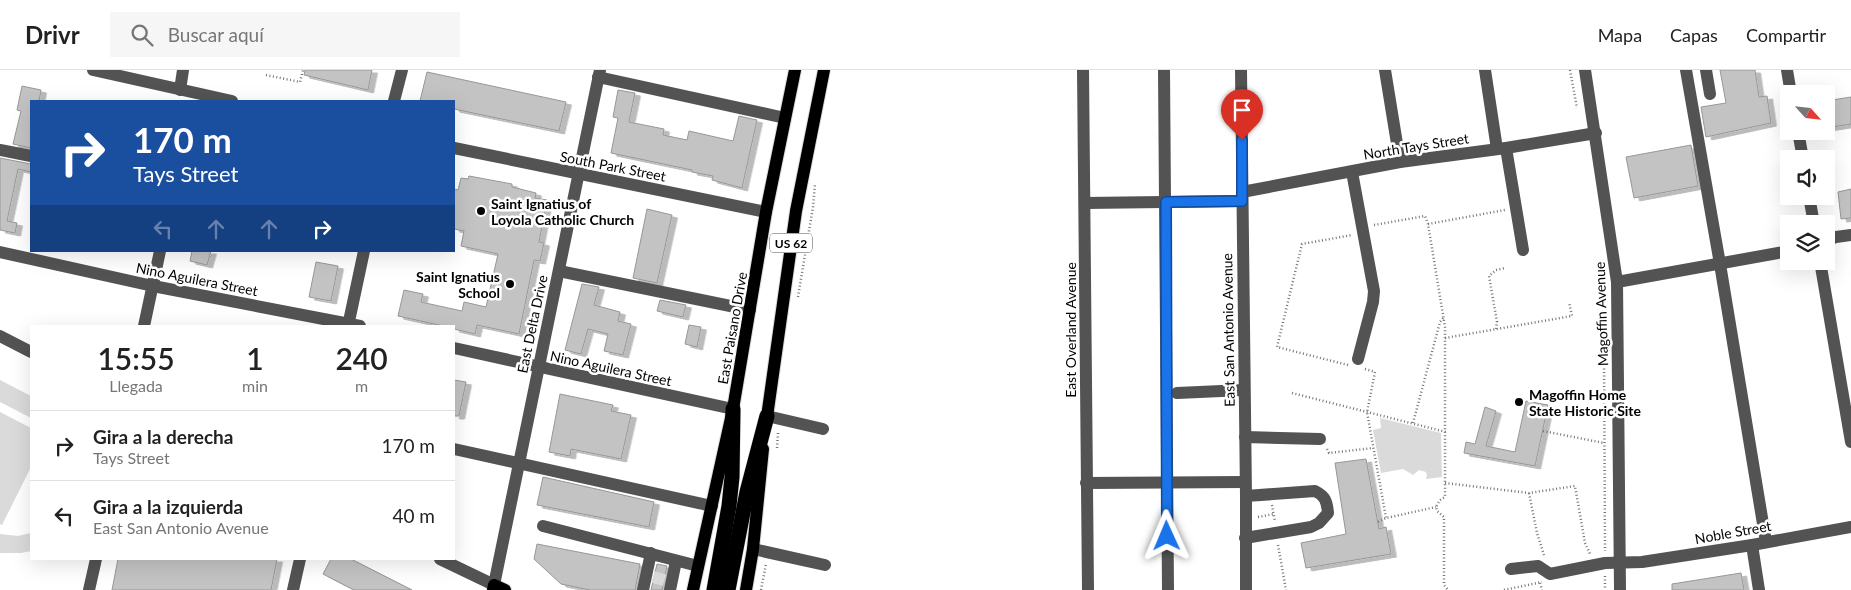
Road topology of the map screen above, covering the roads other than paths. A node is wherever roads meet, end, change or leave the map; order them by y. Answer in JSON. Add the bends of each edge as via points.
{"nodes":[{"id":1,"x":92,"y":70,"type":"edge"},
{"id":2,"x":183,"y":70,"type":"edge"},
{"id":3,"x":402,"y":70,"type":"edge"},
{"id":4,"x":794,"y":70,"type":"edge"},
{"id":5,"x":824,"y":70,"type":"edge"},
{"id":6,"x":1083,"y":70,"type":"edge"},
{"id":7,"x":1164,"y":70,"type":"edge"},
{"id":8,"x":1241,"y":70,"type":"edge"},
{"id":9,"x":1385,"y":70,"type":"edge"},
{"id":10,"x":1484,"y":70,"type":"edge"},
{"id":11,"x":1584,"y":70,"type":"edge"},
{"id":12,"x":1686,"y":70,"type":"edge"},
{"id":13,"x":1706,"y":70,"type":"edge"},
{"id":14,"x":1787,"y":70,"type":"edge"},
{"id":15,"x":599,"y":74,"type":"edge"},
{"id":16,"x":1790,"y":85,"type":"edge"},
{"id":17,"x":1710,"y":94,"type":"dead end"},
{"id":18,"x":187,"y":95,"type":"edge"},
{"id":19,"x":224,"y":100,"type":"edge"},
{"id":20,"x":394,"y":100,"type":"edge"},
{"id":21,"x":785,"y":118,"type":"junction"},
{"id":22,"x":1596,"y":133,"type":"junction"},
{"id":23,"x":455,"y":148,"type":"edge"},
{"id":24,"x":1502,"y":148,"type":"junction"},
{"id":25,"x":0,"y":150,"type":"edge"},
{"id":26,"x":30,"y":156,"type":"edge"},
{"id":27,"x":1400,"y":162,"type":"junction"},
{"id":28,"x":1352,"y":172,"type":"junction"},
{"id":29,"x":579,"y":175,"type":"junction"},
{"id":30,"x":1242,"y":196,"type":"junction"},
{"id":31,"x":1166,"y":202,"type":"junction"},
{"id":32,"x":1085,"y":203,"type":"junction"},
{"id":33,"x":766,"y":212,"type":"junction"},
{"id":34,"x":1851,"y":235,"type":"edge"},
{"id":35,"x":1835,"y":237,"type":"edge"},
{"id":36,"x":1523,"y":250,"type":"dead end"},
{"id":37,"x":0,"y":252,"type":"edge"},
{"id":38,"x":160,"y":252,"type":"edge"},
{"id":39,"x":364,"y":252,"type":"edge"},
{"id":40,"x":1780,"y":253,"type":"edge"},
{"id":41,"x":1720,"y":264,"type":"junction"},
{"id":42,"x":1822,"y":270,"type":"edge"},
{"id":43,"x":559,"y":271,"type":"junction"},
{"id":44,"x":1617,"y":282,"type":"junction"},
{"id":45,"x":153,"y":286,"type":"junction"},
{"id":46,"x":750,"y":310,"type":"junction"},
{"id":47,"x":144,"y":325,"type":"edge"},
{"id":48,"x":352,"y":325,"type":"edge"},
{"id":49,"x":0,"y":336,"type":"edge"},
{"id":50,"x":455,"y":348,"type":"edge"},
{"id":51,"x":30,"y":351,"type":"edge"},
{"id":52,"x":1359,"y":365,"type":"road end"},
{"id":53,"x":538,"y":368,"type":"junction"},
{"id":54,"x":1244,"y":390,"type":"junction"},
{"id":55,"x":1177,"y":393,"type":"dead end"},
{"id":56,"x":733,"y":409,"type":"junction"},
{"id":57,"x":766,"y":416,"type":"junction"},
{"id":58,"x":823,"y":428,"type":"dead end"},
{"id":59,"x":1245,"y":438,"type":"junction"},
{"id":60,"x":1320,"y":439,"type":"road end"},
{"id":61,"x":1851,"y":442,"type":"edge"},
{"id":62,"x":455,"y":449,"type":"edge"},
{"id":63,"x":519,"y":463,"type":"junction"},
{"id":64,"x":1245,"y":482,"type":"junction"},
{"id":65,"x":1166,"y":483,"type":"junction"},
{"id":66,"x":1086,"y":484,"type":"junction"},
{"id":67,"x":1246,"y":496,"type":"junction"},
{"id":68,"x":712,"y":506,"type":"junction"},
{"id":69,"x":543,"y":526,"type":"dead end"},
{"id":70,"x":1851,"y":527,"type":"edge"},
{"id":71,"x":1245,"y":538,"type":"junction"},
{"id":72,"x":1766,"y":542,"type":"junction"},
{"id":73,"x":1752,"y":545,"type":"junction"},
{"id":74,"x":753,"y":549,"type":"junction"},
{"id":75,"x":651,"y":553,"type":"junction"},
{"id":76,"x":96,"y":560,"type":"edge"},
{"id":77,"x":300,"y":560,"type":"edge"},
{"id":78,"x":442,"y":560,"type":"edge"},
{"id":79,"x":676,"y":561,"type":"junction"},
{"id":80,"x":1619,"y":563,"type":"junction"},
{"id":81,"x":825,"y":565,"type":"dead end"},
{"id":82,"x":698,"y":566,"type":"junction"},
{"id":83,"x":1512,"y":569,"type":"dead end"},
{"id":84,"x":670,"y":584,"type":"edge"},
{"id":85,"x":497,"y":588,"type":"edge"},
{"id":86,"x":89,"y":590,"type":"edge"},
{"id":87,"x":293,"y":590,"type":"edge"},
{"id":88,"x":643,"y":590,"type":"edge"},
{"id":89,"x":693,"y":590,"type":"edge"},
{"id":90,"x":714,"y":590,"type":"edge"},
{"id":91,"x":728,"y":590,"type":"edge"},
{"id":92,"x":746,"y":590,"type":"edge"},
{"id":93,"x":1088,"y":590,"type":"edge"},
{"id":94,"x":1168,"y":590,"type":"edge"},
{"id":95,"x":1246,"y":590,"type":"edge"},
{"id":96,"x":1620,"y":590,"type":"edge"},
{"id":97,"x":1760,"y":590,"type":"edge"}],
"edges":[{"from":1,"to":18,"type":"street"},
{"from":2,"to":18,"type":"street"},
{"from":3,"to":20,"type":"street"},
{"from":4,"to":21,"type":"main road","name":"East Paisano Drive","number":"US 62"},
{"from":5,"to":57,"type":"main road","number":"US 62","via":[[796,211]]},
{"from":6,"to":32,"type":"street","name":"East Overland Avenue"},
{"from":7,"to":31,"type":"street"},
{"from":8,"to":30,"type":"street","name":"East San Antonio Avenue"},
{"from":9,"to":27,"type":"street"},
{"from":10,"to":24,"type":"street"},
{"from":11,"to":22,"type":"street","name":"Magoffin Avenue"},
{"from":12,"to":41,"type":"street"},
{"from":13,"to":17,"type":"street"},
{"from":14,"to":16,"type":"street"},
{"from":15,"to":21,"type":"street"},
{"from":15,"to":29,"type":"street","name":"East Delta Drive"},
{"from":18,"to":19,"type":"street"},
{"from":21,"to":33,"type":"main road","name":"East Paisano Drive","number":"US 62"},
{"from":22,"to":24,"type":"street","name":"North Tays Street"},
{"from":22,"to":44,"type":"street","name":"Magoffin Avenue"},
{"from":23,"to":29,"type":"street","name":"South Park Street"},
{"from":24,"to":27,"type":"street","name":"North Tays Street"},
{"from":24,"to":36,"type":"street"},
{"from":25,"to":26,"type":"street"},
{"from":27,"to":28,"type":"street","name":"North Tays Street"},
{"from":28,"to":30,"type":"street","name":"North Tays Street"},
{"from":28,"to":52,"type":"street","via":[[1374,291]]},
{"from":29,"to":33,"type":"street","name":"South Park Street"},
{"from":29,"to":43,"type":"street","name":"East Delta Drive"},
{"from":30,"to":31,"type":"street","name":"North Tays Street"},
{"from":30,"to":54,"type":"street","name":"East San Antonio Avenue"},
{"from":31,"to":32,"type":"street","name":"North Tays Street"},
{"from":31,"to":65,"type":"street"},
{"from":32,"to":66,"type":"street","name":"East Overland Avenue"},
{"from":33,"to":46,"type":"main road","name":"East Paisano Drive","number":"US 62"},
{"from":34,"to":35,"type":"street"},
{"from":37,"to":45,"type":"street","name":"Nino Aguilera Street"},
{"from":38,"to":45,"type":"street"},
{"from":39,"to":48,"type":"street"},
{"from":40,"to":41,"type":"street"},
{"from":41,"to":44,"type":"street"},
{"from":41,"to":72,"type":"street"},
{"from":42,"to":61,"type":"street"},
{"from":43,"to":46,"type":"street"},
{"from":43,"to":53,"type":"street","name":"East Delta Drive"},
{"from":44,"to":80,"type":"street","name":"Magoffin Avenue"},
{"from":45,"to":47,"type":"street"},
{"from":45,"to":48,"type":"street","name":"Nino Aguilera Street"},
{"from":46,"to":56,"type":"main road","name":"East Paisano Drive","number":"US 62"},
{"from":49,"to":51,"type":"street"},
{"from":50,"to":53,"type":"street","name":"Nino Aguilera Street"},
{"from":53,"to":56,"type":"street","name":"Nino Aguilera Street"},
{"from":53,"to":63,"type":"street","name":"East Delta Drive"},
{"from":54,"to":55,"type":"street"},
{"from":54,"to":59,"type":"street","name":"East San Antonio Avenue"},
{"from":56,"to":68,"type":"main road","name":"East Paisano Drive","number":"US 62"},
{"from":56,"to":90,"type":"highway","via":[[729,506]]},
{"from":57,"to":58,"type":"street"},
{"from":57,"to":74,"type":"main road","number":"US 62"},
{"from":57,"to":91,"type":"highway"},
{"from":59,"to":60,"type":"street"},
{"from":59,"to":64,"type":"street","name":"East San Antonio Avenue"},
{"from":62,"to":63,"type":"street"},
{"from":63,"to":68,"type":"street"},
{"from":63,"to":85,"type":"street","name":"East Delta Drive"},
{"from":64,"to":65,"type":"street"},
{"from":64,"to":67,"type":"street","name":"East San Antonio Avenue"},
{"from":65,"to":66,"type":"street"},
{"from":65,"to":94,"type":"street"},
{"from":66,"to":93,"type":"street","name":"East Overland Avenue"},
{"from":67,"to":71,"type":"street","name":"East San Antonio Avenue"},
{"from":67,"to":71,"type":"street","via":[[1315,491],[1323,495],[1328,513],[1319,524],[1311,527]]},
{"from":68,"to":82,"type":"main road","name":"East Paisano Drive","number":"US 62"},
{"from":69,"to":75,"type":"street"},
{"from":70,"to":72,"type":"street","name":"Noble Street"},
{"from":71,"to":95,"type":"street","name":"East San Antonio Avenue"},
{"from":72,"to":73,"type":"street","name":"Noble Street"},
{"from":73,"to":80,"type":"street","name":"Noble Street"},
{"from":73,"to":97,"type":"street"},
{"from":74,"to":81,"type":"street"},
{"from":74,"to":92,"type":"main road","number":"US 62"},
{"from":75,"to":79,"type":"street"},
{"from":75,"to":88,"type":"street","via":[[650,577]]},
{"from":76,"to":86,"type":"street"},
{"from":77,"to":87,"type":"street"},
{"from":78,"to":85,"type":"street"},
{"from":79,"to":82,"type":"street"},
{"from":79,"to":84,"type":"street"},
{"from":80,"to":83,"type":"street","name":"Noble Street","via":[[1548,577],[1538,566]]},
{"from":80,"to":96,"type":"street","name":"Magoffin Avenue"},
{"from":82,"to":89,"type":"main road","name":"East Paisano Drive","number":"US 62"}]}
